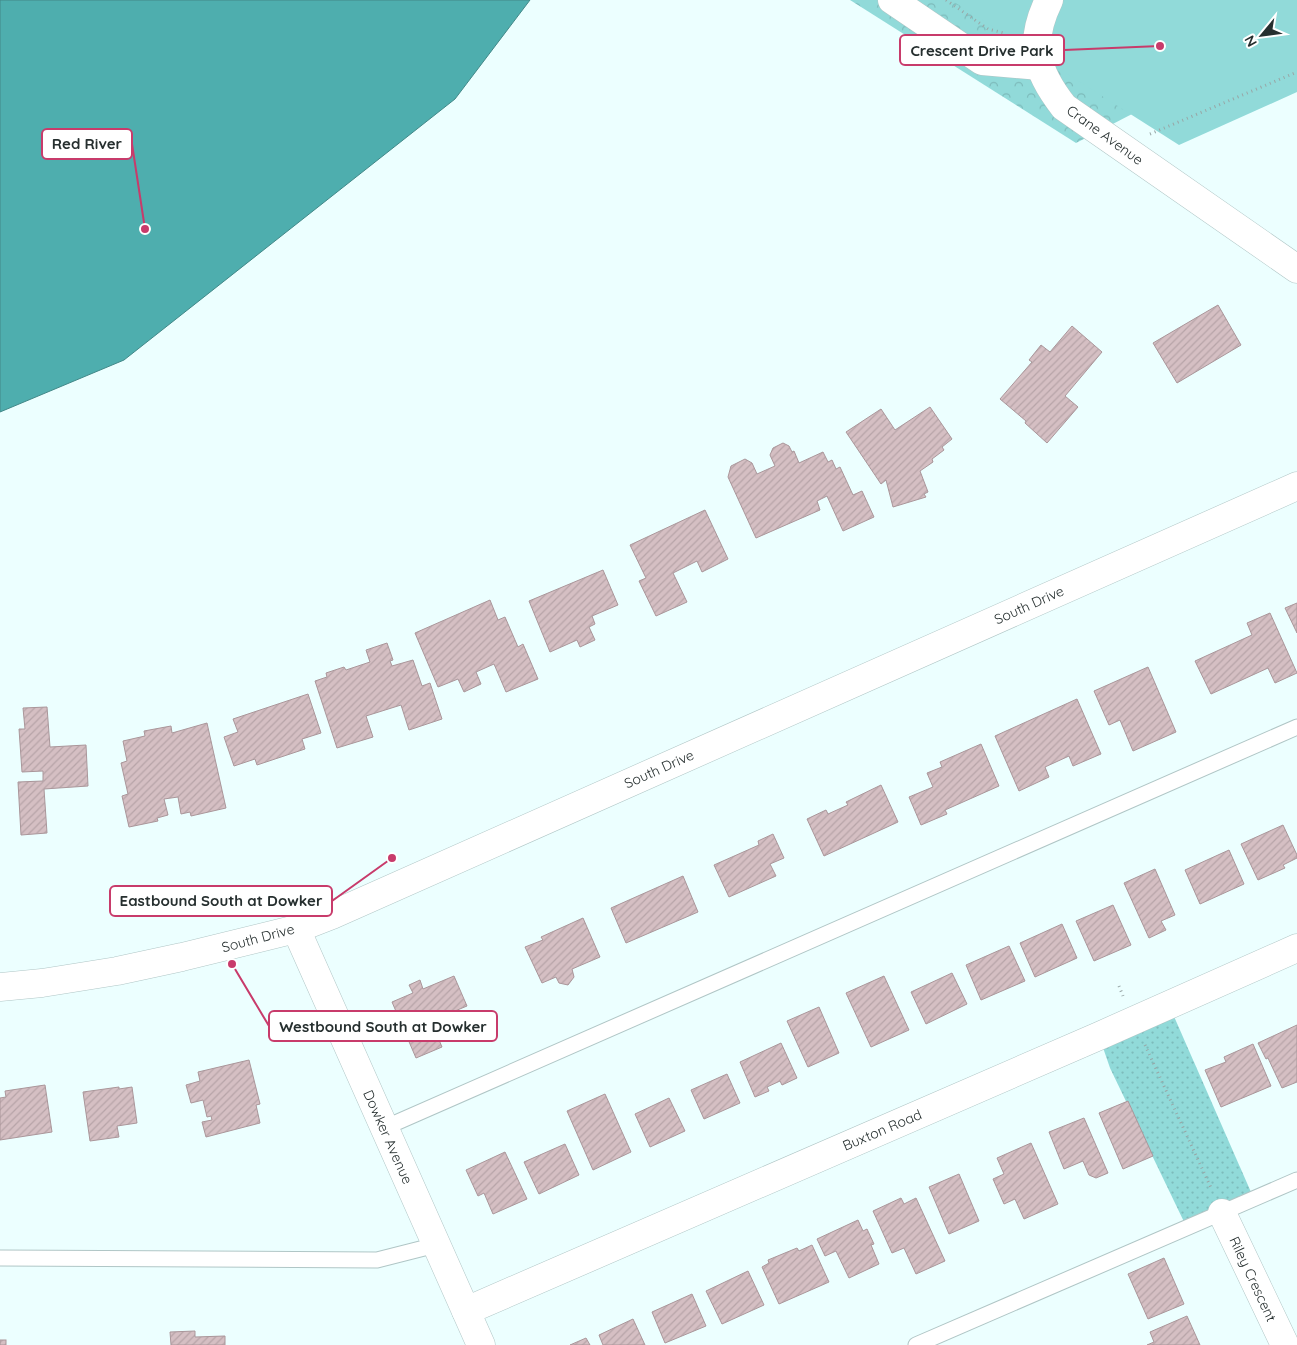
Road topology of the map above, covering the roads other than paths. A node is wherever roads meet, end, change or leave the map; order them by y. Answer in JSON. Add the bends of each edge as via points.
{"nodes":[{"id":1,"x":892,"y":0,"type":"edge"},
{"id":2,"x":1049,"y":0,"type":"edge"},
{"id":3,"x":1038,"y":54,"type":"junction"},
{"id":4,"x":1297,"y":269,"type":"edge"},
{"id":5,"x":1297,"y":486,"type":"edge"},
{"id":6,"x":1297,"y":727,"type":"edge"},
{"id":7,"x":296,"y":929,"type":"junction"},
{"id":8,"x":1297,"y":948,"type":"edge"},
{"id":9,"x":0,"y":987,"type":"edge"},
{"id":10,"x":384,"y":1128,"type":"junction"},
{"id":11,"x":1297,"y":1180,"type":"edge"},
{"id":12,"x":1222,"y":1213,"type":"junction"},
{"id":13,"x":436,"y":1244,"type":"junction"},
{"id":14,"x":0,"y":1258,"type":"edge"},
{"id":15,"x":466,"y":1311,"type":"junction"},
{"id":16,"x":481,"y":1345,"type":"edge"},
{"id":17,"x":916,"y":1345,"type":"edge"},
{"id":18,"x":1284,"y":1345,"type":"edge"}],
"edges":[{"from":1,"to":3,"type":"street","via":[[982,61]]},
{"from":2,"to":3,"type":"street","via":[[1040,22]]},
{"from":3,"to":4,"type":"street","name":"Crane Avenue","via":[[1049,88],[1064,107]]},
{"from":5,"to":7,"type":"street","name":"South Drive"},
{"from":6,"to":10,"type":"lane"},
{"from":7,"to":9,"type":"street","name":"South Drive","via":[[117,971]]},
{"from":7,"to":10,"type":"street","name":"Dowker Avenue"},
{"from":8,"to":15,"type":"street","name":"Buxton Road"},
{"from":10,"to":13,"type":"street","name":"Dowker Avenue"},
{"from":11,"to":12,"type":"lane"},
{"from":12,"to":17,"type":"lane"},
{"from":12,"to":18,"type":"street","name":"Riley Crescent"},
{"from":13,"to":14,"type":"lane","via":[[377,1260]]},
{"from":13,"to":15,"type":"street","name":"Dowker Avenue"},
{"from":15,"to":16,"type":"street","name":"Dowker Avenue"}]}
